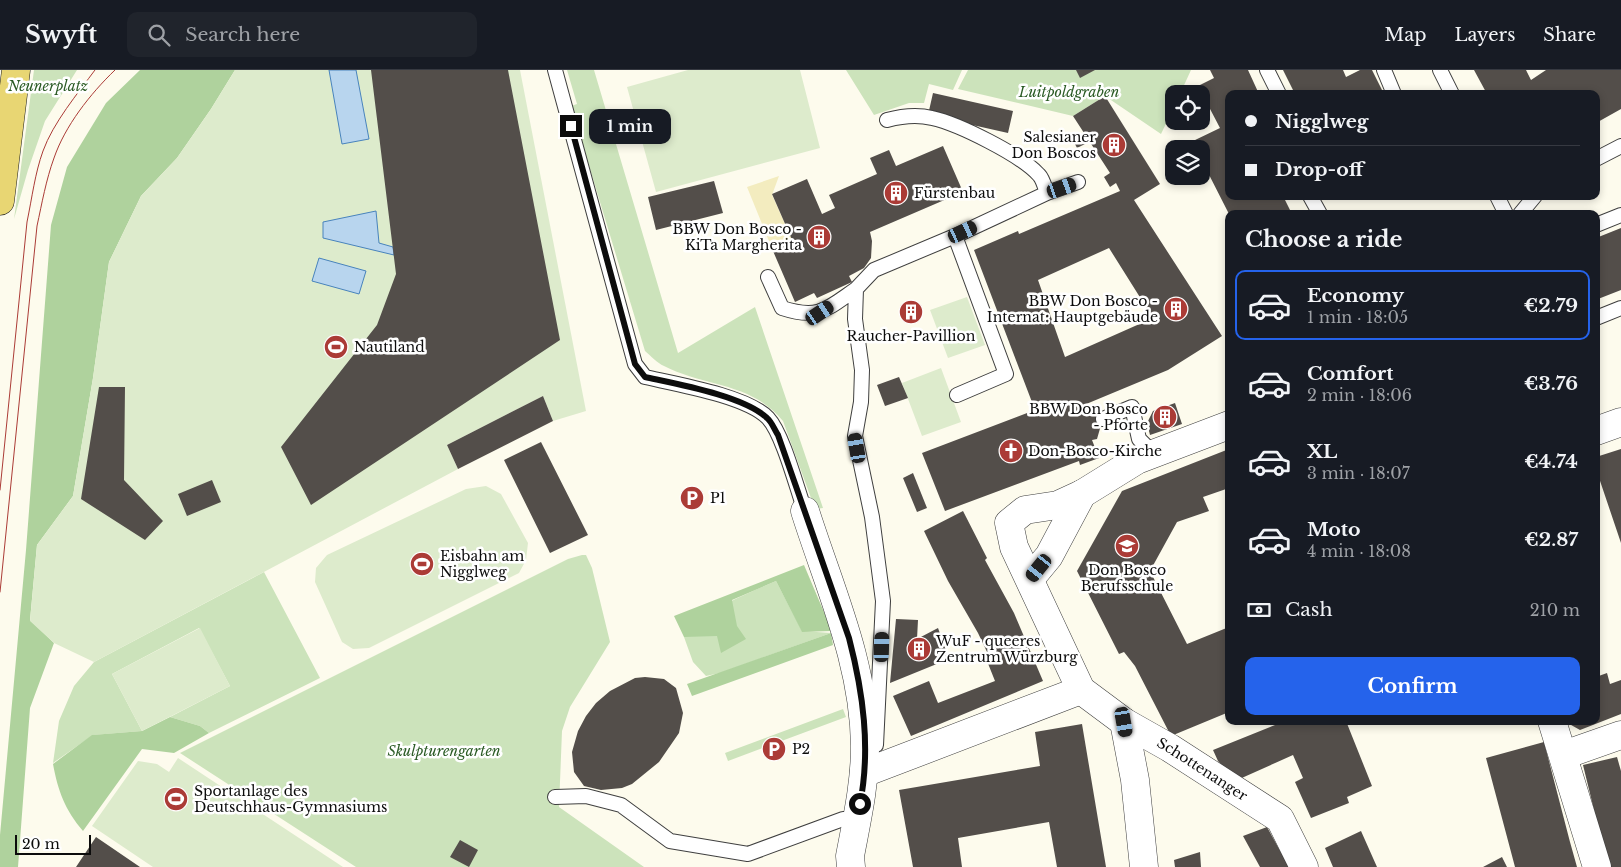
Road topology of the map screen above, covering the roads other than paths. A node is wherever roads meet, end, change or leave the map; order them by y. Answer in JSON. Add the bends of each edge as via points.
{"nodes":[{"id":1,"x":555,"y":70,"type":"edge"},
{"id":2,"x":1267,"y":70,"type":"edge"},
{"id":3,"x":1384,"y":70,"type":"edge"},
{"id":4,"x":1440,"y":70,"type":"edge"},
{"id":5,"x":10,"y":81,"type":"edge"},
{"id":6,"x":1277,"y":90,"type":"edge"},
{"id":7,"x":1392,"y":90,"type":"edge"},
{"id":8,"x":1450,"y":90,"type":"edge"},
{"id":9,"x":887,"y":120,"type":"dead end"},
{"id":10,"x":1621,"y":146,"type":"edge"},
{"id":11,"x":1600,"y":157,"type":"edge"},
{"id":12,"x":1078,"y":182,"type":"dead end"},
{"id":13,"x":1047,"y":193,"type":"junction"},
{"id":14,"x":0,"y":200,"type":"edge"},
{"id":15,"x":1532,"y":200,"type":"edge"},
{"id":16,"x":1523,"y":210,"type":"edge"},
{"id":17,"x":1621,"y":215,"type":"edge"},
{"id":18,"x":1600,"y":223,"type":"edge"},
{"id":19,"x":955,"y":236,"type":"junction"},
{"id":20,"x":768,"y":276,"type":"dead end"},
{"id":21,"x":856,"y":289,"type":"junction"},
{"id":22,"x":1621,"y":308,"type":"edge"},
{"id":23,"x":1600,"y":316,"type":"edge"},
{"id":24,"x":957,"y":395,"type":"dead end"},
{"id":25,"x":1103,"y":419,"type":"dead end"},
{"id":26,"x":1621,"y":422,"type":"edge"},
{"id":27,"x":1225,"y":426,"type":"edge"},
{"id":28,"x":1600,"y":430,"type":"edge"},
{"id":29,"x":1153,"y":453,"type":"junction"},
{"id":30,"x":1082,"y":494,"type":"junction"},
{"id":31,"x":805,"y":511,"type":"joint"},
{"id":32,"x":1030,"y":579,"type":"junction"},
{"id":33,"x":1082,"y":690,"type":"junction"},
{"id":34,"x":1124,"y":722,"type":"junction"},
{"id":35,"x":1553,"y":725,"type":"edge"},
{"id":36,"x":1621,"y":734,"type":"edge"},
{"id":37,"x":1564,"y":755,"type":"junction"},
{"id":38,"x":864,"y":773,"type":"junction"},
{"id":39,"x":555,"y":796,"type":"dead end"},
{"id":40,"x":850,"y":820,"type":"junction"},
{"id":41,"x":851,"y":867,"type":"edge"},
{"id":42,"x":1144,"y":867,"type":"edge"},
{"id":43,"x":1304,"y":867,"type":"edge"},
{"id":44,"x":1598,"y":867,"type":"edge"}],
"edges":[{"from":1,"to":31,"type":"lane","via":[[635,364],[645,377],[737,401],[768,419],[778,435]]},
{"from":2,"to":6,"type":"lane"},
{"from":3,"to":7,"type":"lane"},
{"from":4,"to":8,"type":"lane"},
{"from":5,"to":14,"type":"main road"},
{"from":9,"to":13,"type":"lane","via":[[904,115],[932,118],[998,146],[1040,176]]},
{"from":10,"to":11,"type":"lane"},
{"from":12,"to":13,"type":"lane"},
{"from":13,"to":19,"type":"lane"},
{"from":15,"to":16,"type":"lane"},
{"from":17,"to":18,"type":"lane"},
{"from":19,"to":21,"type":"lane","via":[[874,270]]},
{"from":19,"to":24,"type":"lane","via":[[1006,374]]},
{"from":20,"to":21,"type":"lane","via":[[782,308],[797,313],[820,313]]},
{"from":21,"to":38,"type":"lane","via":[[855,319],[862,370],[855,436],[872,517],[883,602],[876,749]]},
{"from":22,"to":23,"type":"lane"},
{"from":25,"to":29,"type":"lane","via":[[1132,407],[1139,439]]},
{"from":26,"to":28,"type":"street"},
{"from":27,"to":29,"type":"street","name":"Schottenanger"},
{"from":29,"to":30,"type":"street","name":"Schottenanger"},
{"from":30,"to":32,"type":"street","via":[[1049,556]]},
{"from":30,"to":32,"type":"street","name":"Schottenanger","via":[[1058,505],[1025,510],[1009,523],[1014,547]]},
{"from":31,"to":38,"type":"street","via":[[864,718]]},
{"from":32,"to":33,"type":"street","name":"Schottenanger"},
{"from":33,"to":34,"type":"street","name":"Schottenanger"},
{"from":33,"to":38,"type":"street"},
{"from":34,"to":42,"type":"street","via":[[1135,780]]},
{"from":34,"to":43,"type":"street","name":"Schottenanger","via":[[1280,818]]},
{"from":35,"to":37,"type":"street"},
{"from":36,"to":37,"type":"street"},
{"from":37,"to":44,"type":"street"},
{"from":38,"to":40,"type":"street"},
{"from":39,"to":40,"type":"lane","via":[[586,796],[621,804],[670,841],[748,854]]},
{"from":40,"to":41,"type":"street"}]}
